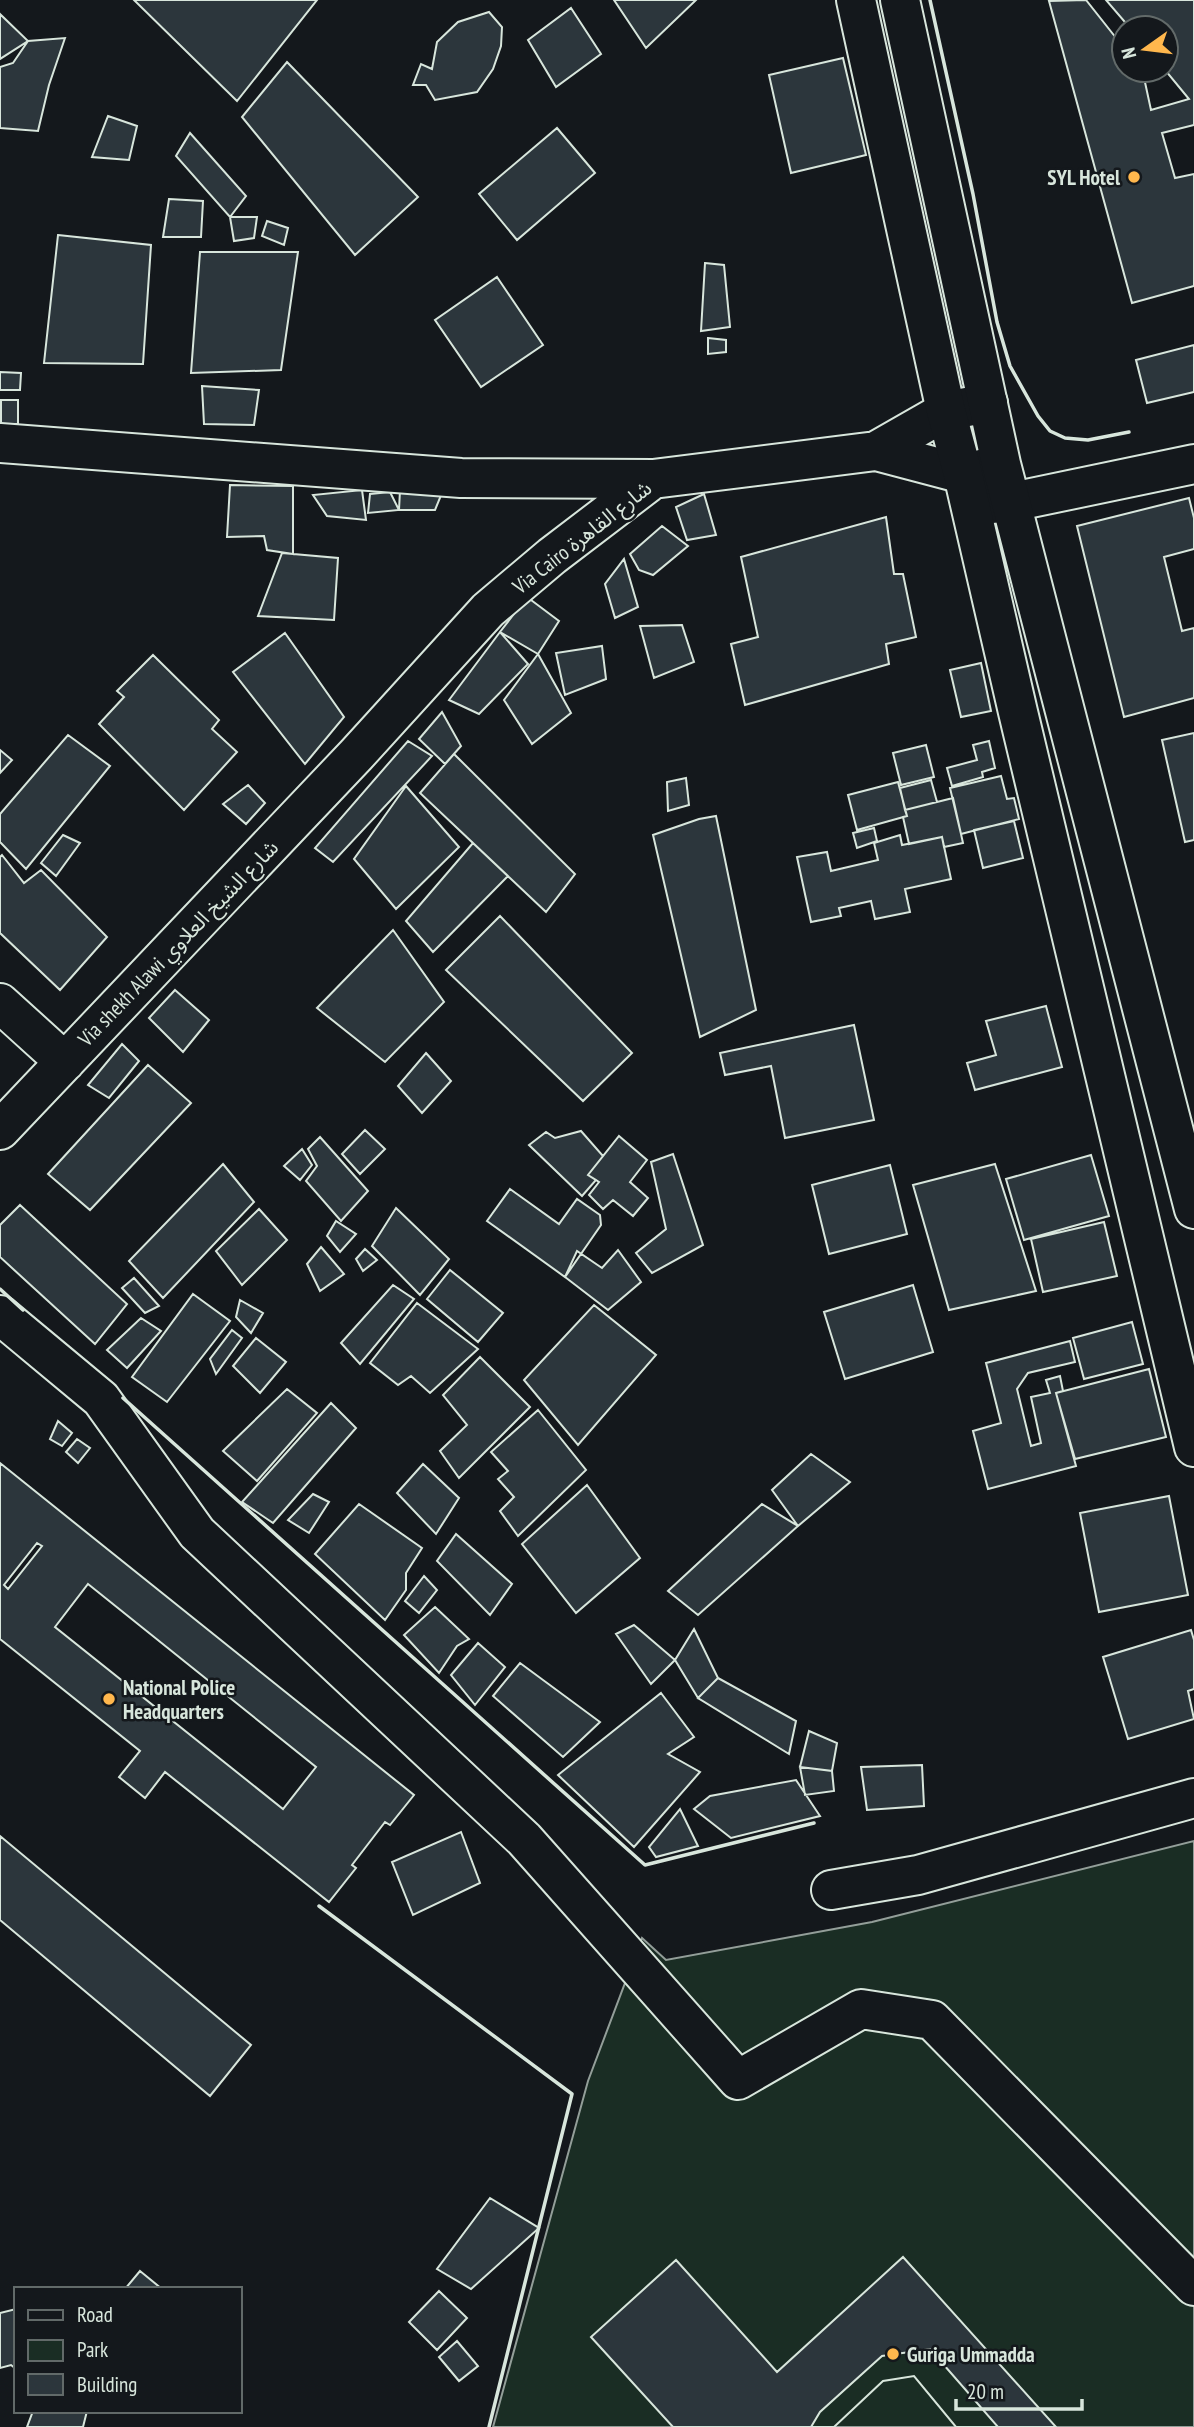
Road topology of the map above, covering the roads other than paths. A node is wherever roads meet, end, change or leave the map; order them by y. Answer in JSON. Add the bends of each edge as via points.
{"nodes":[{"id":1,"x":856,"y":0,"type":"edge"},
{"id":2,"x":900,"y":0,"type":"edge"},
{"id":3,"x":988,"y":403,"type":"junction"},
{"id":4,"x":946,"y":411,"type":"junction"},
{"id":5,"x":2,"y":451,"type":"edge"},
{"id":6,"x":876,"y":451,"type":"junction"},
{"id":7,"x":1001,"y":464,"type":"junction"},
{"id":8,"x":1194,"y":464,"type":"edge"},
{"id":9,"x":653,"y":479,"type":"junction"},
{"id":10,"x":966,"y":490,"type":"junction"},
{"id":11,"x":1012,"y":502,"type":"junction"},
{"id":12,"x":356,"y":755,"type":"joint"},
{"id":13,"x":0,"y":1003,"type":"edge"},
{"id":14,"x":65,"y":1062,"type":"junction"},
{"id":15,"x":0,"y":1130,"type":"edge"},
{"id":16,"x":1194,"y":1209,"type":"edge"},
{"id":17,"x":0,"y":1315,"type":"edge"},
{"id":18,"x":1194,"y":1447,"type":"edge"},
{"id":19,"x":1194,"y":1798,"type":"edge"},
{"id":20,"x":831,"y":1890,"type":"dead end"},
{"id":21,"x":1194,"y":2286,"type":"edge"}],
"edges":[{"from":1,"to":4,"type":"main road"},
{"from":2,"to":3,"type":"main road"},
{"from":3,"to":4,"type":"main road","name":"Via Cairo شارع القاهرة"},
{"from":3,"to":7,"type":"main road"},
{"from":4,"to":6,"type":"main road","name":"Via Cairo شارع القاهرة"},
{"from":4,"to":10,"type":"main road"},
{"from":5,"to":9,"type":"main road","via":[[461,478]]},
{"from":6,"to":9,"type":"main road","name":"Via Cairo شارع القاهرة"},
{"from":6,"to":10,"type":"main road","name":"Via Cairo شارع القاهرة"},
{"from":7,"to":10,"type":"main road","name":"Via Cairo شارع القاهرة"},
{"from":7,"to":11,"type":"main road"},
{"from":8,"to":11,"type":"main road","name":"Via Cairo شارع القاهرة"},
{"from":9,"to":12,"type":"main road","name":"Via Cairo شارع القاهرة","via":[[488,610]]},
{"from":10,"to":11,"type":"main road","name":"Via Cairo شارع القاهرة"},
{"from":10,"to":18,"type":"main road"},
{"from":11,"to":16,"type":"main road"},
{"from":12,"to":14,"type":"main road","name":"Via shekh Alawi شارع الشيخ العلاوي"},
{"from":13,"to":14,"type":"main road"},
{"from":14,"to":15,"type":"main road","name":"Via shekh Alawi شارع الشيخ العلاوي"},
{"from":17,"to":21,"type":"main road","via":[[101,1399],[197,1533],[524,1839],[738,2080],[861,2009],[932,2020]]},
{"from":19,"to":20,"type":"main road","via":[[918,1875]]}]}
